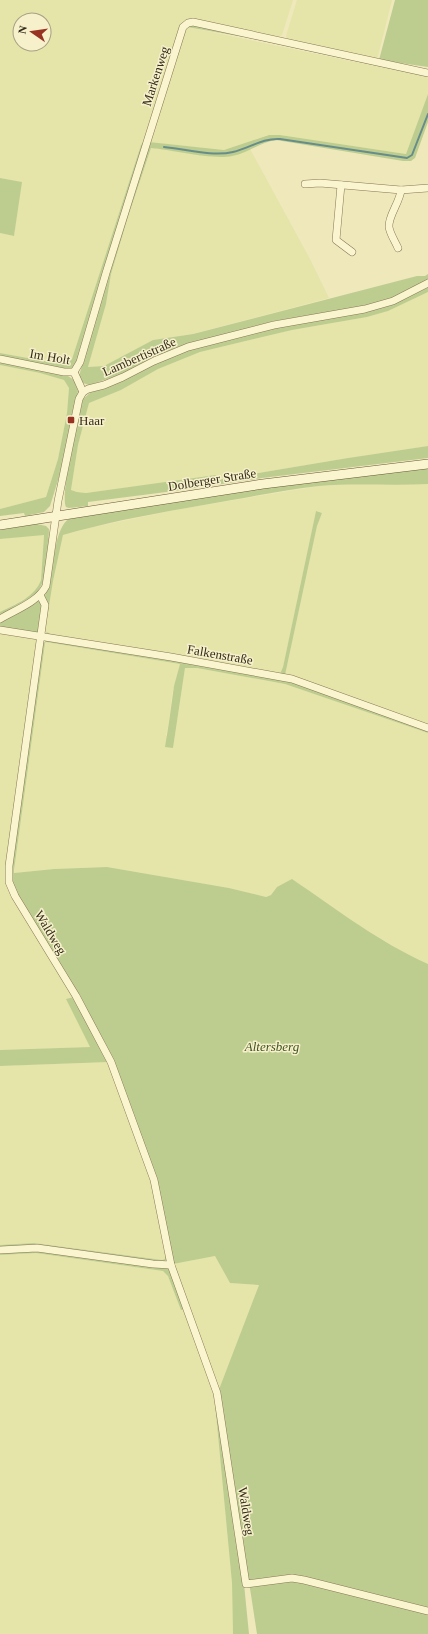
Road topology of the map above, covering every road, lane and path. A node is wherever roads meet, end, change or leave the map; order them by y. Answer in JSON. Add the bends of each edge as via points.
{"nodes":[{"id":1,"x":428,"y":73,"type":"edge"},
{"id":2,"x":305,"y":184,"type":"dead end"},
{"id":3,"x":341,"y":185,"type":"junction"},
{"id":4,"x":428,"y":188,"type":"edge"},
{"id":5,"x":401,"y":190,"type":"junction"},
{"id":6,"x":398,"y":248,"type":"dead end"},
{"id":7,"x":352,"y":252,"type":"dead end"},
{"id":8,"x":428,"y":283,"type":"edge"},
{"id":9,"x":0,"y":359,"type":"edge"},
{"id":10,"x":74,"y":372,"type":"junction"},
{"id":11,"x":83,"y":392,"type":"junction"},
{"id":12,"x":428,"y":464,"type":"edge"},
{"id":13,"x":56,"y":516,"type":"junction"},
{"id":14,"x":0,"y":525,"type":"edge"},
{"id":15,"x":40,"y":595,"type":"junction"},
{"id":16,"x":0,"y":619,"type":"edge"},
{"id":17,"x":0,"y":630,"type":"edge"},
{"id":18,"x":41,"y":637,"type":"junction"},
{"id":19,"x":428,"y":728,"type":"edge"},
{"id":20,"x":0,"y":1250,"type":"edge"},
{"id":21,"x":171,"y":1265,"type":"junction"},
{"id":22,"x":428,"y":1611,"type":"edge"}],
"edges":[{"from":1,"to":10,"type":"street","name":"Markenweg","via":[[201,23],[188,23],[183,27],[80,362]]},
{"from":2,"to":3,"type":"street"},
{"from":3,"to":5,"type":"street"},
{"from":3,"to":7,"type":"street","via":[[336,240]]},
{"from":4,"to":5,"type":"street"},
{"from":5,"to":6,"type":"street","via":[[389,222]]},
{"from":8,"to":11,"type":"street","name":"Lambertistraße","via":[[393,301],[365,309],[274,325],[188,347],[124,377]]},
{"from":9,"to":10,"type":"street","name":"Im Holt"},
{"from":10,"to":11,"type":"street","name":"Im Holt"},
{"from":11,"to":13,"type":"street","via":[[79,399]]},
{"from":12,"to":13,"type":"main road","name":"Dolberger Straße","via":[[295,480]]},
{"from":13,"to":14,"type":"main road","name":"Dolberger Straße"},
{"from":13,"to":15,"type":"street","via":[[47,581]]},
{"from":15,"to":16,"type":"street"},
{"from":15,"to":18,"type":"street","name":"Waldweg","via":[[45,605]]},
{"from":17,"to":18,"type":"street","name":"Falkenstraße"},
{"from":18,"to":19,"type":"street","name":"Falkenstraße","via":[[171,657],[292,680]]},
{"from":18,"to":21,"type":"street","name":"Waldweg","via":[[8,866],[10,882],[15,896],[76,996],[111,1062],[154,1180]]},
{"from":20,"to":21,"type":"street","via":[[37,1248]]},
{"from":21,"to":22,"type":"street","name":"Waldweg","via":[[217,1393],[246,1584],[292,1578]]}]}
